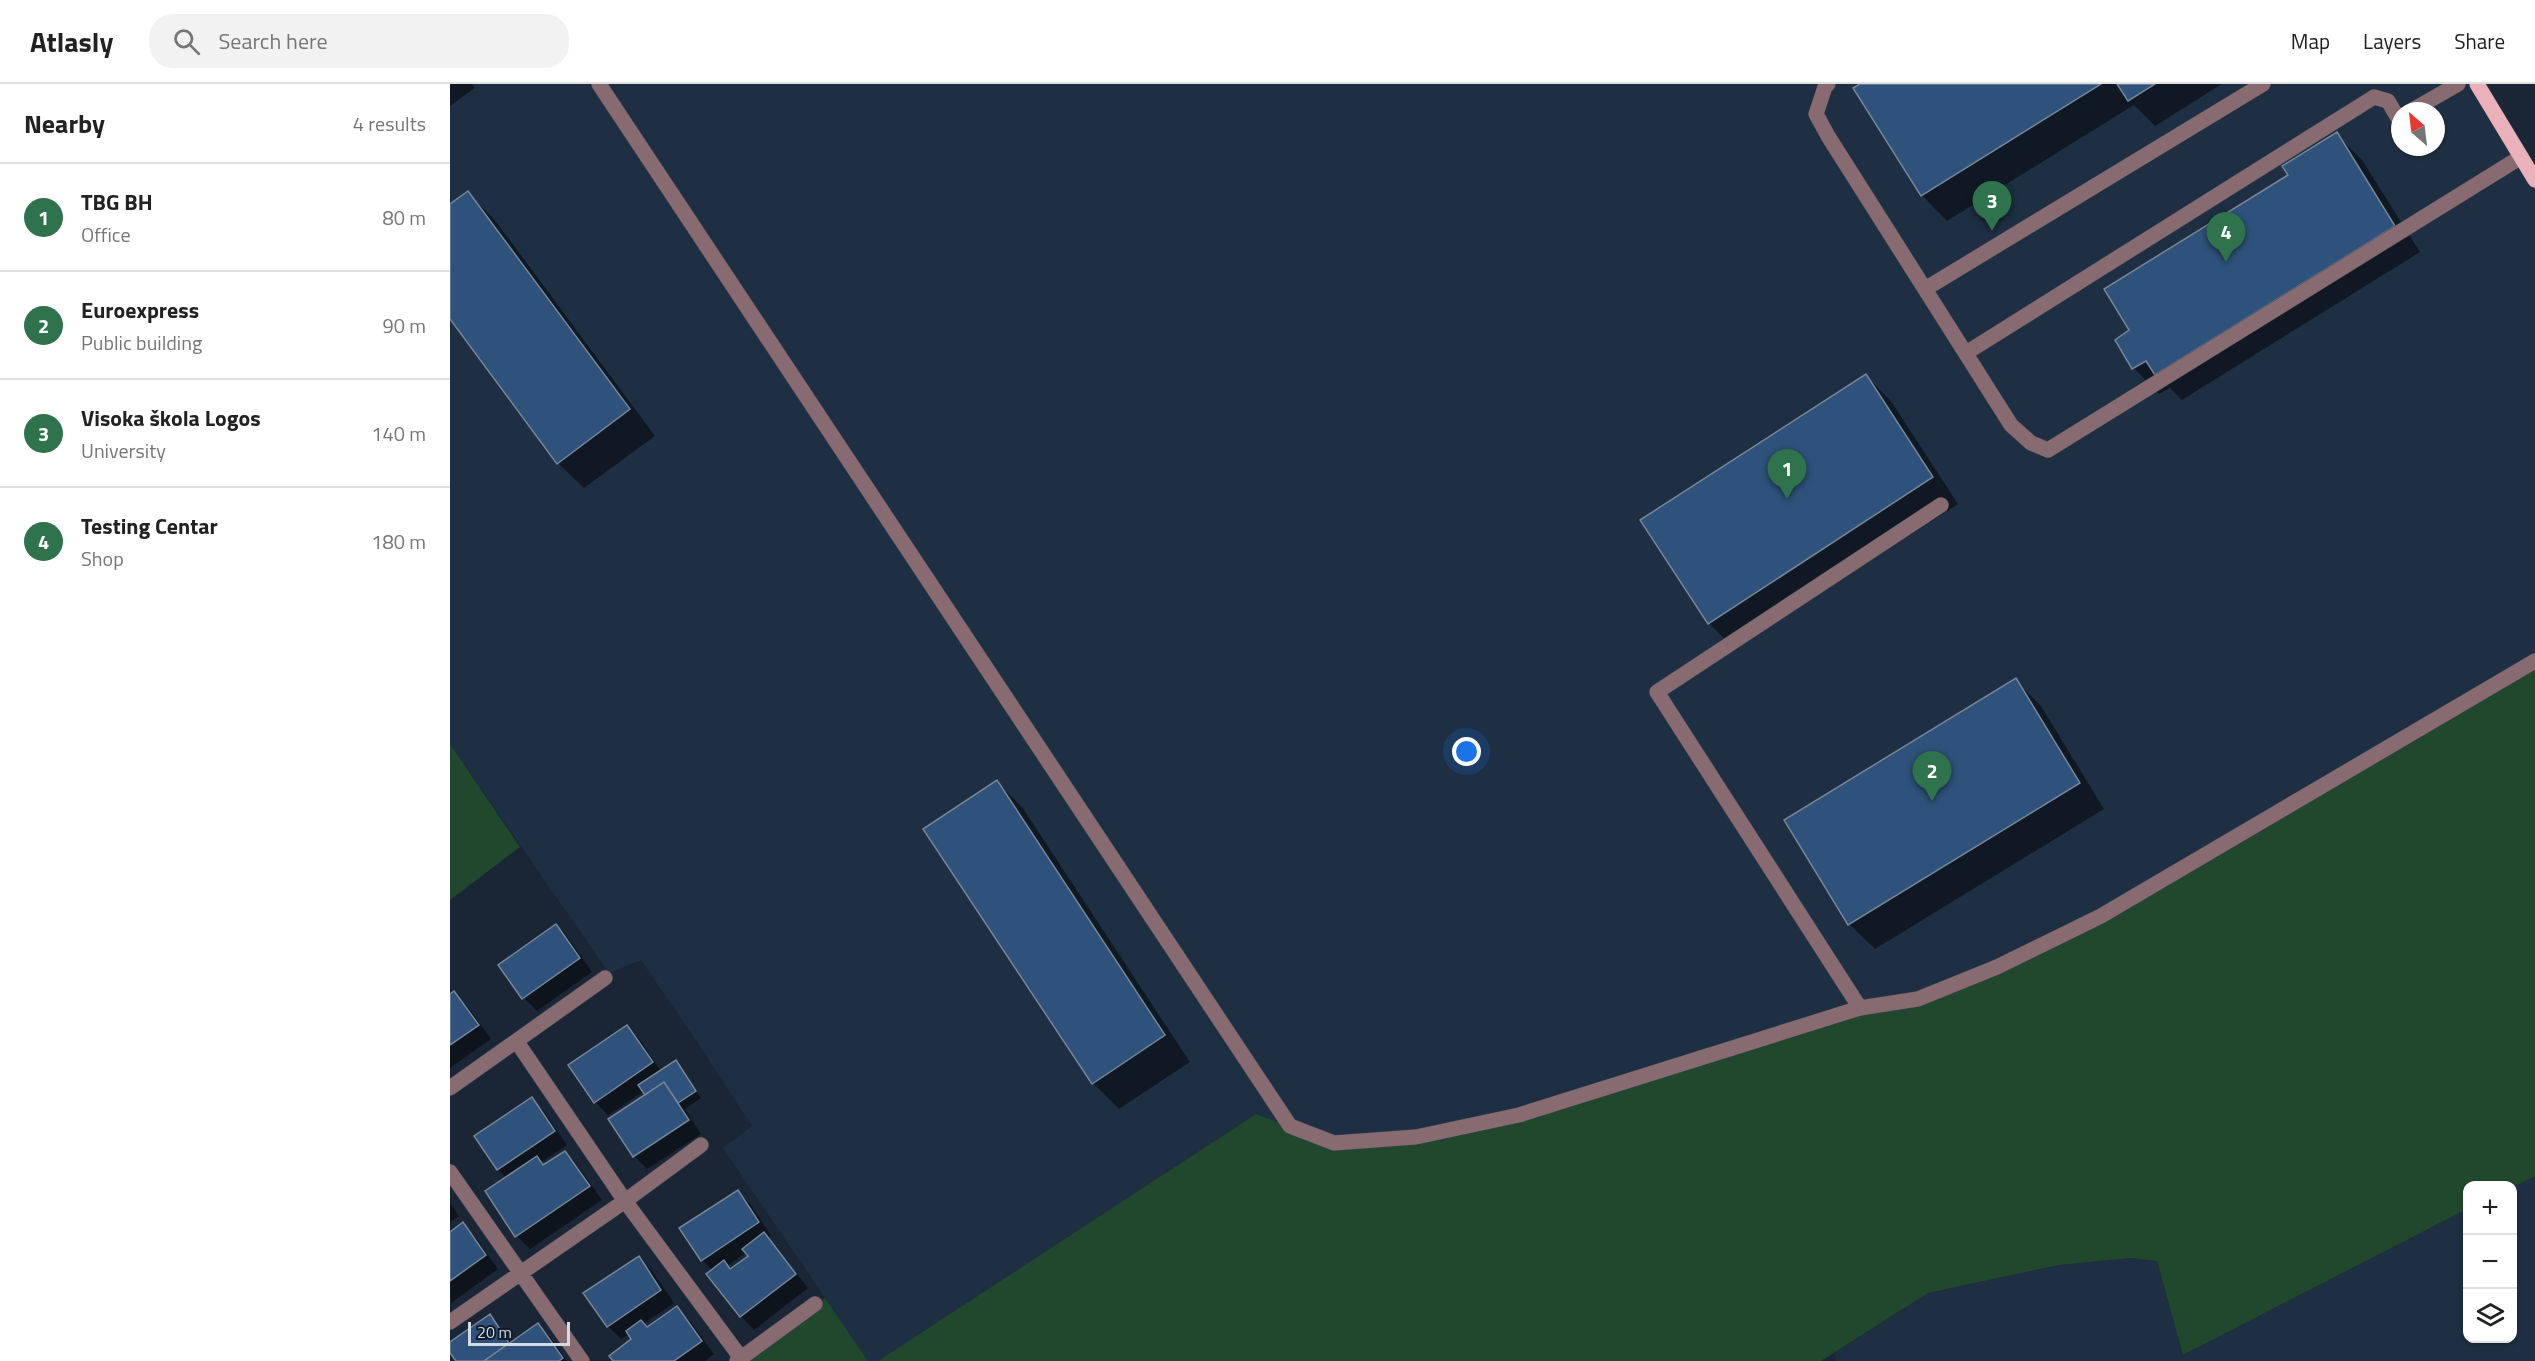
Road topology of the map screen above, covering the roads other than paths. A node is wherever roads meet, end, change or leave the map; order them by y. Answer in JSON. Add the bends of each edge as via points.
{"nodes":[{"id":1,"x":599,"y":84,"type":"edge"},
{"id":2,"x":1828,"y":84,"type":"edge"},
{"id":3,"x":2264,"y":84,"type":"edge"},
{"id":4,"x":2458,"y":84,"type":"edge"},
{"id":5,"x":2477,"y":84,"type":"edge"},
{"id":6,"x":2427,"y":102,"type":"edge"},
{"id":7,"x":2391,"y":106,"type":"edge"},
{"id":8,"x":2521,"y":157,"type":"junction"},
{"id":9,"x":2535,"y":178,"type":"edge"},
{"id":10,"x":1925,"y":289,"type":"junction"},
{"id":11,"x":1966,"y":353,"type":"junction"},
{"id":12,"x":1941,"y":505,"type":"dead end"},
{"id":13,"x":2535,"y":661,"type":"edge"},
{"id":14,"x":605,"y":978,"type":"dead end"},
{"id":15,"x":1860,"y":1008,"type":"junction"},
{"id":16,"x":517,"y":1042,"type":"junction"},
{"id":17,"x":450,"y":1088,"type":"edge"},
{"id":18,"x":701,"y":1145,"type":"dead end"},
{"id":19,"x":450,"y":1172,"type":"edge"},
{"id":20,"x":625,"y":1201,"type":"junction"},
{"id":21,"x":519,"y":1273,"type":"junction"},
{"id":22,"x":815,"y":1304,"type":"dead end"},
{"id":23,"x":450,"y":1322,"type":"edge"},
{"id":24,"x":739,"y":1359,"type":"edge"},
{"id":25,"x":582,"y":1361,"type":"edge"}],
"edges":[{"from":1,"to":15,"type":"street","via":[[1290,1126],[1334,1143],[1416,1137],[1519,1115]]},
{"from":2,"to":10,"type":"street","via":[[1816,114]]},
{"from":3,"to":10,"type":"street"},
{"from":4,"to":6,"type":"street"},
{"from":5,"to":8,"type":"main road"},
{"from":7,"to":11,"type":"street","via":[[2388,101],[2374,97]]},
{"from":8,"to":9,"type":"main road"},
{"from":8,"to":11,"type":"street","via":[[2049,450],[2031,443],[2011,425]]},
{"from":10,"to":11,"type":"street"},
{"from":12,"to":15,"type":"street","via":[[1657,692]]},
{"from":13,"to":15,"type":"street","via":[[2101,916],[1998,967],[1918,999]]},
{"from":14,"to":16,"type":"street"},
{"from":16,"to":17,"type":"street"},
{"from":16,"to":20,"type":"street"},
{"from":18,"to":20,"type":"street"},
{"from":19,"to":21,"type":"street"},
{"from":20,"to":21,"type":"street"},
{"from":20,"to":24,"type":"street"},
{"from":21,"to":23,"type":"street"},
{"from":21,"to":25,"type":"street"},
{"from":22,"to":24,"type":"street"}]}
